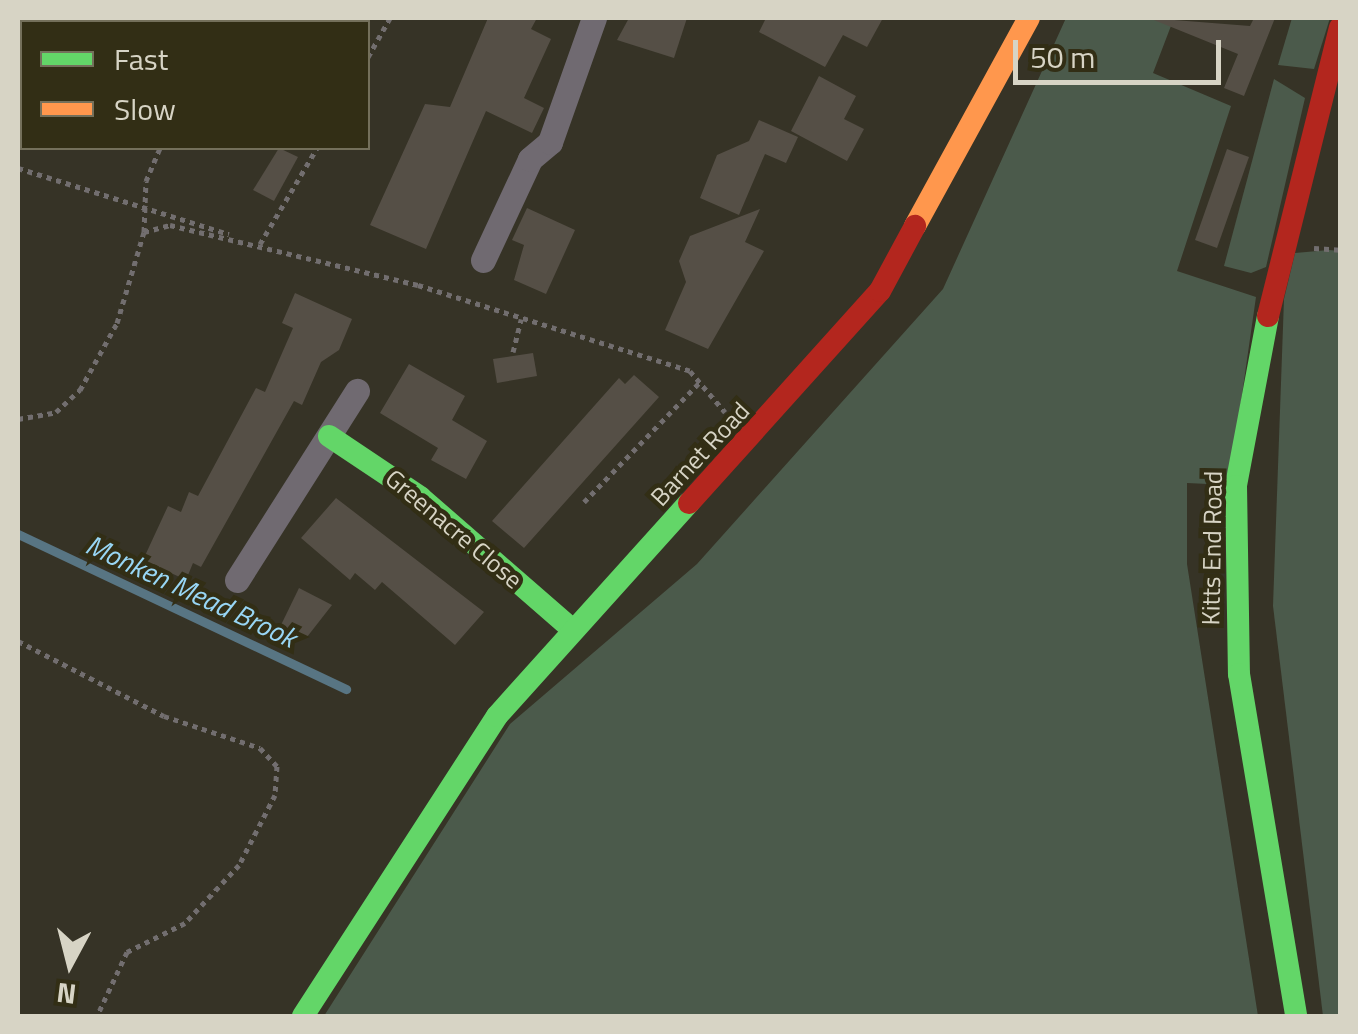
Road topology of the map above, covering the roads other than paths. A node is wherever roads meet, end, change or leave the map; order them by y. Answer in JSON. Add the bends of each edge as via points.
{"nodes":[{"id":1,"x":594,"y":18,"type":"edge"},
{"id":2,"x":1029,"y":18,"type":"edge"},
{"id":3,"x":1340,"y":28,"type":"edge"},
{"id":4,"x":482,"y":260,"type":"dead end"},
{"id":5,"x":356,"y":392,"type":"dead end"},
{"id":6,"x":330,"y":436,"type":"junction"},
{"id":7,"x":237,"y":580,"type":"dead end"},
{"id":8,"x":573,"y":630,"type":"junction"},
{"id":9,"x":303,"y":1016,"type":"edge"},
{"id":10,"x":1296,"y":1016,"type":"edge"}],
"edges":[{"from":1,"to":4,"type":"street","via":[[550,142],[530,160]]},
{"from":2,"to":8,"type":"street","name":"Barnet Road","via":[[880,291]]},
{"from":3,"to":10,"type":"street","name":"Kitts End Road","via":[[1273,288],[1236,486],[1238,674]]},
{"from":5,"to":6,"type":"street"},
{"from":6,"to":7,"type":"street"},
{"from":6,"to":8,"type":"street","name":"Greenacre Close","via":[[420,497]]},
{"from":8,"to":9,"type":"street","name":"Barnet Road","via":[[497,716]]}]}
